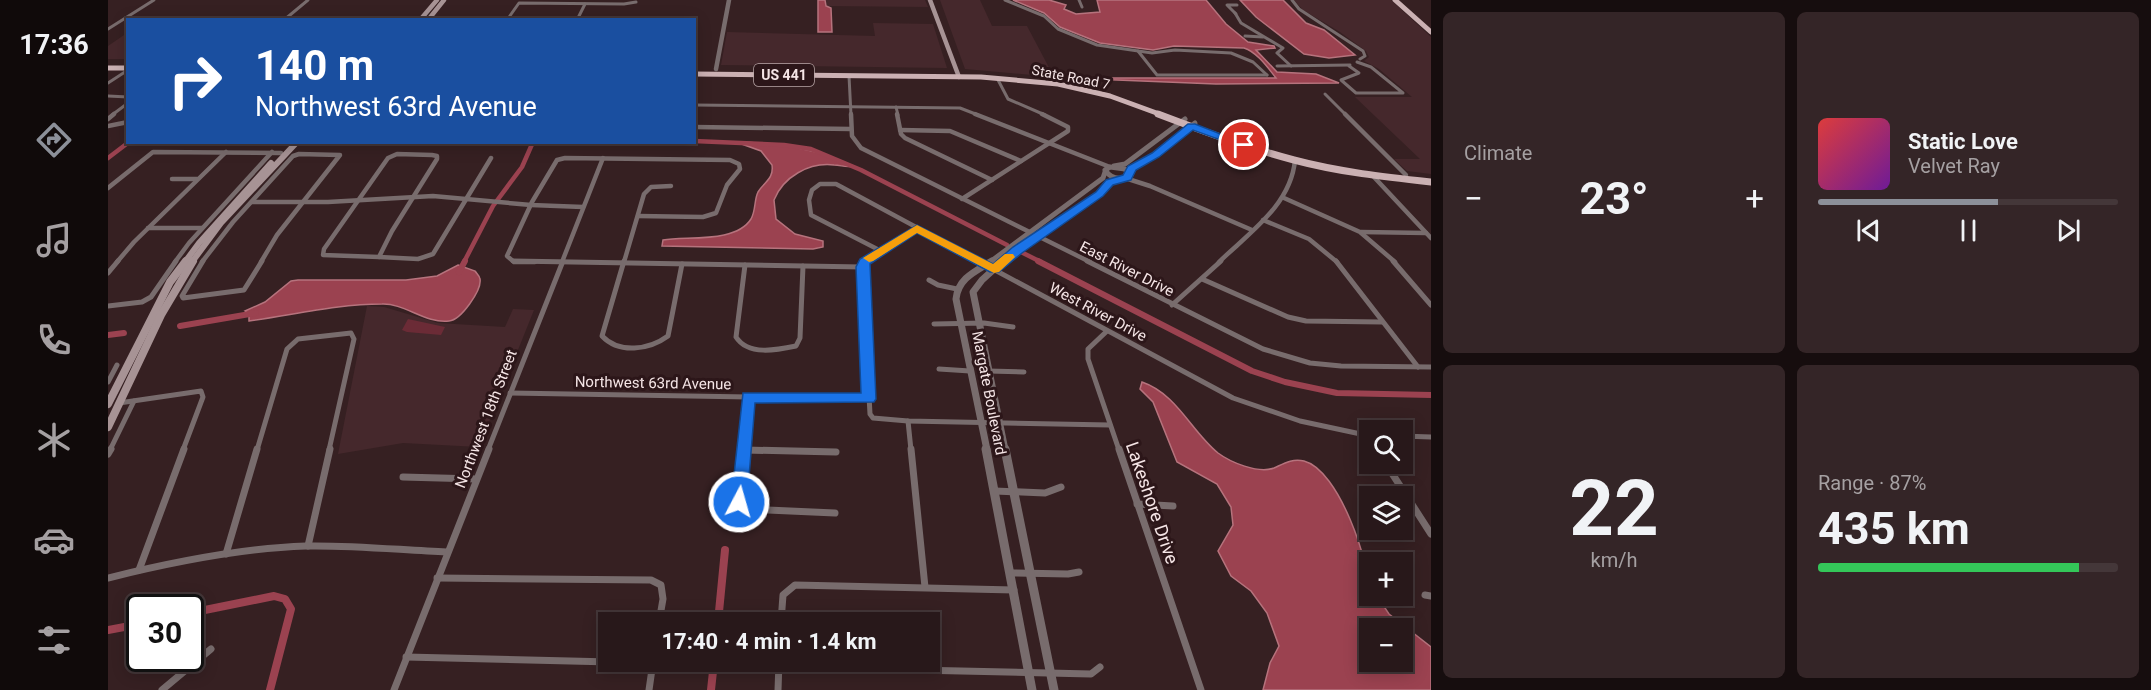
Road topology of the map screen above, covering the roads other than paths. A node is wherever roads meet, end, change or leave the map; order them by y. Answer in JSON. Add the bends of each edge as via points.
{"nodes":[{"id":1,"x":154,"y":0,"type":"edge"},
{"id":2,"x":308,"y":0,"type":"edge"},
{"id":3,"x":437,"y":0,"type":"edge"},
{"id":4,"x":444,"y":0,"type":"edge"},
{"id":5,"x":729,"y":0,"type":"edge"},
{"id":6,"x":930,"y":0,"type":"edge"},
{"id":7,"x":935,"y":0,"type":"edge"},
{"id":8,"x":1005,"y":0,"type":"edge"},
{"id":9,"x":1080,"y":0,"type":"edge"},
{"id":10,"x":1290,"y":0,"type":"edge"},
{"id":11,"x":1395,"y":0,"type":"edge"},
{"id":12,"x":1403,"y":0,"type":"edge"},
{"id":13,"x":636,"y":2,"type":"dead end"},
{"id":14,"x":585,"y":4,"type":"junction"},
{"id":15,"x":1237,"y":5,"type":"dead end"},
{"id":16,"x":1082,"y":7,"type":"dead end"},
{"id":17,"x":286,"y":18,"type":"edge"},
{"id":18,"x":422,"y":18,"type":"edge"},
{"id":19,"x":430,"y":18,"type":"edge"},
{"id":20,"x":508,"y":18,"type":"edge"},
{"id":21,"x":578,"y":18,"type":"edge"},
{"id":22,"x":942,"y":28,"type":"junction"},
{"id":23,"x":108,"y":29,"type":"edge"},
{"id":24,"x":1430,"y":29,"type":"edge"},
{"id":25,"x":1245,"y":36,"type":"dead end"},
{"id":26,"x":1265,"y":37,"type":"junction"},
{"id":27,"x":1138,"y":51,"type":"junction"},
{"id":28,"x":1359,"y":60,"type":"junction"},
{"id":29,"x":108,"y":63,"type":"edge"},
{"id":30,"x":126,"y":63,"type":"edge"},
{"id":31,"x":1277,"y":66,"type":"dead end"},
{"id":32,"x":1291,"y":66,"type":"junction"},
{"id":33,"x":1349,"y":66,"type":"junction"},
{"id":34,"x":108,"y":68,"type":"edge"},
{"id":35,"x":696,"y":69,"type":"edge"},
{"id":36,"x":716,"y":69,"type":"junction"},
{"id":37,"x":126,"y":70,"type":"edge"},
{"id":38,"x":739,"y":70,"type":"junction"},
{"id":39,"x":126,"y":72,"type":"edge"},
{"id":40,"x":849,"y":73,"type":"junction"},
{"id":41,"x":697,"y":74,"type":"edge"},
{"id":42,"x":958,"y":74,"type":"junction"},
{"id":43,"x":725,"y":75,"type":"junction"},
{"id":44,"x":997,"y":78,"type":"junction"},
{"id":45,"x":108,"y":85,"type":"edge"},
{"id":46,"x":1094,"y":92,"type":"junction"},
{"id":47,"x":1112,"y":93,"type":"junction"},
{"id":48,"x":1325,"y":94,"type":"dead end"},
{"id":49,"x":108,"y":96,"type":"edge"},
{"id":50,"x":126,"y":97,"type":"edge"},
{"id":51,"x":126,"y":105,"type":"edge"},
{"id":52,"x":696,"y":105,"type":"edge"},
{"id":53,"x":850,"y":106,"type":"junction"},
{"id":54,"x":896,"y":107,"type":"junction"},
{"id":55,"x":108,"y":119,"type":"edge"},
{"id":56,"x":1183,"y":121,"type":"junction"},
{"id":57,"x":126,"y":122,"type":"edge"},
{"id":58,"x":1193,"y":124,"type":"junction"},
{"id":59,"x":108,"y":126,"type":"edge"},
{"id":60,"x":696,"y":127,"type":"edge"},
{"id":61,"x":851,"y":129,"type":"junction"},
{"id":62,"x":900,"y":129,"type":"junction"},
{"id":63,"x":1164,"y":134,"type":"junction"},
{"id":64,"x":1173,"y":140,"type":"junction"},
{"id":65,"x":288,"y":144,"type":"edge"},
{"id":66,"x":295,"y":144,"type":"edge"},
{"id":67,"x":1049,"y":144,"type":"junction"},
{"id":68,"x":226,"y":152,"type":"junction"},
{"id":69,"x":272,"y":153,"type":"junction"},
{"id":70,"x":281,"y":153,"type":"junction"},
{"id":71,"x":392,"y":155,"type":"joint"},
{"id":72,"x":490,"y":158,"type":"dead end"},
{"id":73,"x":603,"y":158,"type":"junction"},
{"id":74,"x":1088,"y":160,"type":"joint"},
{"id":75,"x":1295,"y":160,"type":"junction"},
{"id":76,"x":1021,"y":161,"type":"junction"},
{"id":77,"x":1322,"y":162,"type":"junction"},
{"id":78,"x":1108,"y":169,"type":"junction"},
{"id":79,"x":1406,"y":175,"type":"junction"},
{"id":80,"x":1126,"y":176,"type":"junction"},
{"id":81,"x":1372,"y":176,"type":"junction"},
{"id":82,"x":1390,"y":178,"type":"junction"},
{"id":83,"x":172,"y":179,"type":"dead end"},
{"id":84,"x":197,"y":179,"type":"junction"},
{"id":85,"x":992,"y":180,"type":"junction"},
{"id":86,"x":1431,"y":181,"type":"edge"},
{"id":87,"x":671,"y":186,"type":"dead end"},
{"id":88,"x":108,"y":188,"type":"edge"},
{"id":89,"x":413,"y":197,"type":"junction"},
{"id":90,"x":1284,"y":198,"type":"junction"},
{"id":91,"x":464,"y":199,"type":"junction"},
{"id":92,"x":962,"y":199,"type":"junction"},
{"id":93,"x":239,"y":201,"type":"junction"},
{"id":94,"x":357,"y":201,"type":"junction"},
{"id":95,"x":251,"y":202,"type":"junction"},
{"id":96,"x":304,"y":202,"type":"junction"},
{"id":97,"x":531,"y":206,"type":"junction"},
{"id":98,"x":583,"y":207,"type":"junction"},
{"id":99,"x":638,"y":216,"type":"junction"},
{"id":100,"x":1263,"y":220,"type":"junction"},
{"id":101,"x":148,"y":228,"type":"junction"},
{"id":102,"x":202,"y":228,"type":"junction"},
{"id":103,"x":215,"y":228,"type":"junction"},
{"id":104,"x":917,"y":228,"type":"junction"},
{"id":105,"x":1252,"y":230,"type":"junction"},
{"id":106,"x":1360,"y":232,"type":"junction"},
{"id":107,"x":1029,"y":233,"type":"junction"},
{"id":108,"x":1429,"y":233,"type":"edge"},
{"id":109,"x":1038,"y":237,"type":"junction"},
{"id":110,"x":1431,"y":238,"type":"edge"},
{"id":111,"x":881,"y":251,"type":"junction"},
{"id":112,"x":379,"y":258,"type":"junction"},
{"id":113,"x":562,"y":263,"type":"junction"},
{"id":114,"x":622,"y":263,"type":"junction"},
{"id":115,"x":682,"y":264,"type":"junction"},
{"id":116,"x":985,"y":264,"type":"junction"},
{"id":117,"x":745,"y":265,"type":"junction"},
{"id":118,"x":803,"y":266,"type":"junction"},
{"id":119,"x":862,"y":267,"type":"junction"},
{"id":120,"x":994,"y":270,"type":"junction"},
{"id":121,"x":108,"y":273,"type":"edge"},
{"id":122,"x":1202,"y":279,"type":"junction"},
{"id":123,"x":929,"y":280,"type":"dead end"},
{"id":124,"x":957,"y":289,"type":"junction"},
{"id":125,"x":1172,"y":304,"type":"junction"},
{"id":126,"x":1431,"y":305,"type":"edge"},
{"id":127,"x":108,"y":306,"type":"edge"},
{"id":128,"x":978,"y":322,"type":"junction"},
{"id":129,"x":1382,"y":322,"type":"junction"},
{"id":130,"x":934,"y":324,"type":"dead end"},
{"id":131,"x":961,"y":324,"type":"junction"},
{"id":132,"x":1013,"y":327,"type":"dead end"},
{"id":133,"x":1107,"y":331,"type":"junction"},
{"id":134,"x":108,"y":366,"type":"edge"},
{"id":135,"x":1418,"y":367,"type":"junction"},
{"id":136,"x":1431,"y":367,"type":"edge"},
{"id":137,"x":939,"y":369,"type":"dead end"},
{"id":138,"x":970,"y":371,"type":"junction"},
{"id":139,"x":988,"y":371,"type":"junction"},
{"id":140,"x":1024,"y":372,"type":"dead end"},
{"id":141,"x":108,"y":382,"type":"edge"},
{"id":142,"x":202,"y":392,"type":"joint"},
{"id":143,"x":510,"y":393,"type":"junction"},
{"id":144,"x":748,"y":397,"type":"junction"},
{"id":145,"x":869,"y":399,"type":"junction"},
{"id":146,"x":110,"y":400,"type":"edge"},
{"id":147,"x":134,"y":401,"type":"junction"},
{"id":148,"x":119,"y":403,"type":"junction"},
{"id":149,"x":908,"y":421,"type":"junction"},
{"id":150,"x":109,"y":422,"type":"edge"},
{"id":151,"x":980,"y":423,"type":"junction"},
{"id":152,"x":999,"y":423,"type":"junction"},
{"id":153,"x":1110,"y":425,"type":"junction"},
{"id":154,"x":1359,"y":434,"type":"edge"},
{"id":155,"x":1413,"y":436,"type":"edge"},
{"id":156,"x":1431,"y":437,"type":"edge"},
{"id":157,"x":745,"y":450,"type":"junction"},
{"id":158,"x":836,"y":452,"type":"dead end"},
{"id":159,"x":108,"y":454,"type":"edge"},
{"id":160,"x":1392,"y":474,"type":"edge"},
{"id":161,"x":403,"y":477,"type":"dead end"},
{"id":162,"x":476,"y":479,"type":"junction"},
{"id":163,"x":1061,"y":487,"type":"dead end"},
{"id":164,"x":995,"y":491,"type":"junction"},
{"id":165,"x":1015,"y":491,"type":"junction"},
{"id":166,"x":1137,"y":504,"type":"junction"},
{"id":167,"x":1173,"y":506,"type":"dead end"},
{"id":168,"x":835,"y":513,"type":"dead end"},
{"id":169,"x":1431,"y":534,"type":"edge"},
{"id":170,"x":308,"y":546,"type":"junction"},
{"id":171,"x":447,"y":552,"type":"junction"},
{"id":172,"x":226,"y":554,"type":"junction"},
{"id":173,"x":139,"y":570,"type":"junction"},
{"id":174,"x":1078,"y":572,"type":"dead end"},
{"id":175,"x":1011,"y":573,"type":"junction"},
{"id":176,"x":1032,"y":573,"type":"junction"},
{"id":177,"x":108,"y":578,"type":"edge"},
{"id":178,"x":437,"y":578,"type":"junction"},
{"id":179,"x":925,"y":588,"type":"junction"},
{"id":180,"x":1014,"y":590,"type":"junction"},
{"id":181,"x":661,"y":612,"type":"edge"},
{"id":182,"x":781,"y":612,"type":"edge"},
{"id":183,"x":211,"y":649,"type":"dead end"},
{"id":184,"x":406,"y":657,"type":"junction"},
{"id":185,"x":598,"y":661,"type":"edge"},
{"id":186,"x":1100,"y":667,"type":"dead end"},
{"id":187,"x":940,"y":669,"type":"edge"},
{"id":188,"x":1028,"y":671,"type":"junction"},
{"id":189,"x":651,"y":672,"type":"edge"},
{"id":190,"x":779,"y":672,"type":"edge"},
{"id":191,"x":1050,"y":672,"type":"junction"},
{"id":192,"x":162,"y":690,"type":"edge"},
{"id":193,"x":394,"y":690,"type":"edge"},
{"id":194,"x":648,"y":690,"type":"edge"},
{"id":195,"x":778,"y":690,"type":"edge"},
{"id":196,"x":1032,"y":690,"type":"edge"},
{"id":197,"x":1054,"y":690,"type":"edge"},
{"id":198,"x":1201,"y":690,"type":"edge"}],
"edges":[{"from":1,"to":23,"type":"street"},
{"from":2,"to":17,"type":"street"},
{"from":3,"to":18,"type":"main road"},
{"from":4,"to":19,"type":"main road"},
{"from":5,"to":36,"type":"street"},
{"from":6,"to":22,"type":"main road"},
{"from":7,"to":22,"type":"main road"},
{"from":8,"to":27,"type":"street","via":[[1036,12],[1058,29],[1084,41]]},
{"from":9,"to":16,"type":"street"},
{"from":10,"to":28,"type":"street","via":[[1363,51],[1365,56]]},
{"from":11,"to":24,"type":"main road"},
{"from":12,"to":24,"type":"main road"},
{"from":13,"to":14,"type":"street"},
{"from":14,"to":20,"type":"street","via":[[519,3]]},
{"from":14,"to":21,"type":"street"},
{"from":15,"to":26,"type":"street","via":[[1227,5],[1241,23]]},
{"from":22,"to":42,"type":"main road"},
{"from":25,"to":26,"type":"street"},
{"from":26,"to":32,"type":"street","via":[[1283,48],[1277,53]]},
{"from":27,"to":27,"type":"street","via":[[1231,52],[1253,62],[1267,75],[1156,75]]},
{"from":28,"to":33,"type":"street"},
{"from":28,"to":33,"type":"street","via":[[1403,93],[1356,93],[1341,80],[1359,73]]},
{"from":29,"to":30,"type":"main road"},
{"from":31,"to":32,"type":"street"},
{"from":32,"to":33,"type":"street"},
{"from":34,"to":37,"type":"main road"},
{"from":35,"to":36,"type":"main road","name":"State Road 7","number":"US 441"},
{"from":36,"to":38,"type":"main road","name":"State Road 7","number":"US 441"},
{"from":36,"to":41,"type":"main road"},
{"from":38,"to":40,"type":"main road","name":"State Road 7","number":"US 441"},
{"from":38,"to":43,"type":"main road"},
{"from":39,"to":45,"type":"street"},
{"from":40,"to":42,"type":"main road","name":"State Road 7","number":"US 441"},
{"from":40,"to":42,"type":"main road","name":"State Road 7","number":"US 441"},
{"from":40,"to":43,"type":"main road","name":"State Road 7","number":"US 441"},
{"from":40,"to":53,"type":"street"},
{"from":41,"to":43,"type":"main road","name":"State Road 7","number":"US 441"},
{"from":42,"to":44,"type":"main road","name":"State Road 7","number":"US 441"},
{"from":42,"to":47,"type":"main road","name":"State Road 7","number":"US 441","via":[[1052,79]]},
{"from":44,"to":46,"type":"main road","name":"State Road 7","number":"US 441"},
{"from":44,"to":67,"type":"street","via":[[1008,99],[1068,127]]},
{"from":46,"to":47,"type":"main road"},
{"from":46,"to":56,"type":"main road","name":"State Road 7","number":"US 441"},
{"from":47,"to":56,"type":"main road","name":"State Road 7","number":"US 441"},
{"from":48,"to":79,"type":"street"},
{"from":49,"to":50,"type":"street"},
{"from":51,"to":55,"type":"street"},
{"from":52,"to":53,"type":"street"},
{"from":53,"to":54,"type":"street"},
{"from":53,"to":61,"type":"street"},
{"from":54,"to":62,"type":"street"},
{"from":54,"to":67,"type":"street","via":[[960,108]]},
{"from":56,"to":58,"type":"main road","name":"State Road 7","number":"US 441"},
{"from":56,"to":63,"type":"street"},
{"from":57,"to":59,"type":"street"},
{"from":58,"to":64,"type":"street","name":"Margate Boulevard"},
{"from":58,"to":75,"type":"main road","name":"State Road 7","number":"US 441"},
{"from":58,"to":77,"type":"main road","name":"State Road 7","number":"US 441"},
{"from":60,"to":61,"type":"street"},
{"from":61,"to":92,"type":"street","name":"East River Drive","via":[[861,148]]},
{"from":62,"to":76,"type":"street","via":[[950,131]]},
{"from":62,"to":85,"type":"street","via":[[905,138]]},
{"from":63,"to":64,"type":"street","via":[[1172,134]]},
{"from":63,"to":78,"type":"street","via":[[1125,164]]},
{"from":64,"to":80,"type":"street","name":"Margate Boulevard","via":[[1156,155],[1131,168]]},
{"from":65,"to":70,"type":"main road"},
{"from":66,"to":93,"type":"main road"},
{"from":67,"to":74,"type":"street"},
{"from":67,"to":76,"type":"street"},
{"from":68,"to":69,"type":"street"},
{"from":68,"to":84,"type":"street"},
{"from":68,"to":88,"type":"street","via":[[153,152]]},
{"from":69,"to":70,"type":"street"},
{"from":69,"to":102,"type":"street"},
{"from":70,"to":93,"type":"main road"},
{"from":71,"to":89,"type":"street","via":[[437,156]]},
{"from":71,"to":94,"type":"street"},
{"from":72,"to":91,"type":"street"},
{"from":73,"to":97,"type":"street","via":[[557,160]]},
{"from":73,"to":98,"type":"street","name":"Northwest 18th Street"},
{"from":73,"to":99,"type":"street","via":[[730,160],[739,164],[740,169],[727,185],[714,214]]},
{"from":74,"to":78,"type":"street"},
{"from":75,"to":77,"type":"main road"},
{"from":75,"to":81,"type":"main road","name":"State Road 7","number":"US 441"},
{"from":75,"to":90,"type":"street"},
{"from":76,"to":85,"type":"street"},
{"from":77,"to":79,"type":"main road","name":"State Road 7","number":"US 441"},
{"from":78,"to":80,"type":"street"},
{"from":78,"to":80,"type":"street"},
{"from":78,"to":107,"type":"street","via":[[1103,178]]},
{"from":79,"to":82,"type":"main road"},
{"from":79,"to":86,"type":"main road","name":"State Road 7","number":"US 441"},
{"from":80,"to":105,"type":"street"},
{"from":80,"to":109,"type":"street","name":"Margate Boulevard","via":[[1110,183]]},
{"from":81,"to":82,"type":"main road","name":"State Road 7","number":"US 441"},
{"from":81,"to":108,"type":"street"},
{"from":82,"to":86,"type":"main road","name":"State Road 7","number":"US 441"},
{"from":83,"to":84,"type":"street"},
{"from":84,"to":101,"type":"street"},
{"from":85,"to":92,"type":"street"},
{"from":87,"to":99,"type":"street","via":[[647,189]]},
{"from":89,"to":91,"type":"street"},
{"from":89,"to":94,"type":"street"},
{"from":89,"to":112,"type":"street"},
{"from":90,"to":100,"type":"street"},
{"from":90,"to":106,"type":"street"},
{"from":91,"to":97,"type":"street"},
{"from":91,"to":112,"type":"street","via":[[433,254],[426,258]]},
{"from":92,"to":107,"type":"street","name":"East River Drive"},
{"from":93,"to":95,"type":"street"},
{"from":93,"to":103,"type":"main road"},
{"from":94,"to":96,"type":"street"},
{"from":94,"to":112,"type":"street","via":[[323,255]]},
{"from":95,"to":96,"type":"street"},
{"from":95,"to":96,"type":"street","via":[[293,156],[340,155]]},
{"from":95,"to":96,"type":"street","via":[[225,230],[182,296],[187,299],[244,290],[272,242]]},
{"from":97,"to":98,"type":"street"},
{"from":97,"to":113,"type":"street","via":[[507,256],[509,260]]},
{"from":98,"to":113,"type":"street","name":"Northwest 18th Street"},
{"from":99,"to":114,"type":"street"},
{"from":100,"to":105,"type":"street"},
{"from":100,"to":129,"type":"street","via":[[1309,239],[1333,257]]},
{"from":101,"to":102,"type":"street"},
{"from":101,"to":121,"type":"street"},
{"from":102,"to":103,"type":"street"},
{"from":102,"to":127,"type":"street","via":[[147,300]]},
{"from":103,"to":146,"type":"main road","via":[[170,282]]},
{"from":103,"to":148,"type":"main road","via":[[180,280]]},
{"from":104,"to":111,"type":"street"},
{"from":104,"to":111,"type":"street","name":"West River Drive","via":[[836,184],[813,187],[809,195],[811,215]]},
{"from":104,"to":116,"type":"street","name":"West River Drive"},
{"from":105,"to":122,"type":"street"},
{"from":106,"to":108,"type":"street"},
{"from":106,"to":126,"type":"street","via":[[1390,257]]},
{"from":107,"to":109,"type":"street","name":"East River Drive"},
{"from":107,"to":116,"type":"street"},
{"from":108,"to":110,"type":"street"},
{"from":109,"to":120,"type":"street","name":"Margate Boulevard"},
{"from":109,"to":125,"type":"street","name":"East River Drive"},
{"from":111,"to":119,"type":"street"},
{"from":113,"to":114,"type":"street"},
{"from":113,"to":143,"type":"street","name":"Northwest 18th Street"},
{"from":114,"to":115,"type":"street"},
{"from":114,"to":115,"type":"street","via":[[602,336],[611,346],[651,347],[668,336]]},
{"from":115,"to":117,"type":"street"},
{"from":116,"to":120,"type":"street","name":"West River Drive"},
{"from":116,"to":124,"type":"street"},
{"from":117,"to":118,"type":"street"},
{"from":117,"to":118,"type":"street","via":[[736,337],[747,348],[787,349],[796,346],[800,338]]},
{"from":118,"to":119,"type":"street"},
{"from":119,"to":145,"type":"street"},
{"from":120,"to":128,"type":"street","name":"Margate Boulevard","via":[[973,292]]},
{"from":120,"to":133,"type":"street","name":"West River Drive"},
{"from":122,"to":125,"type":"street"},
{"from":122,"to":129,"type":"street","via":[[1288,317],[1306,321]]},
{"from":123,"to":124,"type":"street"},
{"from":124,"to":131,"type":"street","name":"Margate Boulevard"},
{"from":125,"to":135,"type":"street","name":"East River Drive","via":[[1286,357],[1341,366]]},
{"from":128,"to":131,"type":"street"},
{"from":128,"to":132,"type":"street","via":[[1000,322]]},
{"from":128,"to":139,"type":"street","name":"Margate Boulevard"},
{"from":129,"to":135,"type":"street"},
{"from":130,"to":131,"type":"street"},
{"from":131,"to":138,"type":"street","name":"Margate Boulevard"},
{"from":133,"to":153,"type":"street","name":"Lakeshore Drive","via":[[1088,350],[1088,359]]},
{"from":133,"to":154,"type":"street","name":"West River Drive","via":[[1236,399],[1276,414]]},
{"from":134,"to":141,"type":"street","via":[[117,365]]},
{"from":135,"to":136,"type":"street","name":"East River Drive"},
{"from":137,"to":138,"type":"street"},
{"from":138,"to":151,"type":"street","name":"Margate Boulevard"},
{"from":139,"to":140,"type":"street"},
{"from":139,"to":152,"type":"street","name":"Margate Boulevard"},
{"from":142,"to":147,"type":"street"},
{"from":142,"to":173,"type":"street"},
{"from":143,"to":144,"type":"street","name":"Northwest 63rd Avenue"},
{"from":143,"to":162,"type":"street","name":"Northwest 18th Street"},
{"from":144,"to":145,"type":"street","name":"Northwest 63rd Avenue"},
{"from":144,"to":157,"type":"street"},
{"from":145,"to":149,"type":"street","via":[[873,418]]},
{"from":146,"to":148,"type":"main road"},
{"from":147,"to":148,"type":"street"},
{"from":147,"to":159,"type":"street"},
{"from":148,"to":150,"type":"main road"},
{"from":149,"to":151,"type":"street"},
{"from":149,"to":179,"type":"street"},
{"from":151,"to":152,"type":"street"},
{"from":151,"to":164,"type":"street","name":"Margate Boulevard"},
{"from":152,"to":153,"type":"street"},
{"from":152,"to":165,"type":"street","name":"Margate Boulevard"},
{"from":153,"to":166,"type":"street","name":"Lakeshore Drive"},
{"from":155,"to":156,"type":"street"},
{"from":157,"to":158,"type":"street"},
{"from":157,"to":168,"type":"street","via":[[739,502],[743,509]]},
{"from":160,"to":169,"type":"street"},
{"from":161,"to":162,"type":"street"},
{"from":162,"to":171,"type":"street","name":"Northwest 18th Street"},
{"from":163,"to":165,"type":"street","via":[[1045,493]]},
{"from":164,"to":165,"type":"street"},
{"from":164,"to":175,"type":"street","name":"Margate Boulevard"},
{"from":165,"to":176,"type":"street","name":"Margate Boulevard"},
{"from":166,"to":167,"type":"street"},
{"from":166,"to":198,"type":"street","name":"Lakeshore Drive"},
{"from":170,"to":171,"type":"street"},
{"from":170,"to":172,"type":"street"},
{"from":170,"to":172,"type":"street","via":[[354,339],[351,333],[298,339],[286,349]]},
{"from":171,"to":178,"type":"street","name":"Northwest 18th Street"},
{"from":172,"to":173,"type":"street"},
{"from":173,"to":177,"type":"street"},
{"from":174,"to":176,"type":"street"},
{"from":175,"to":176,"type":"street"},
{"from":175,"to":180,"type":"street","name":"Margate Boulevard"},
{"from":176,"to":191,"type":"street","name":"Margate Boulevard"},
{"from":178,"to":181,"type":"street","via":[[651,580],[661,585]]},
{"from":178,"to":184,"type":"street","name":"Northwest 18th Street"},
{"from":179,"to":180,"type":"street"},
{"from":179,"to":182,"type":"street","via":[[795,585],[782,594]]},
{"from":180,"to":188,"type":"street","name":"Margate Boulevard"},
{"from":183,"to":192,"type":"street"},
{"from":184,"to":185,"type":"street"},
{"from":184,"to":193,"type":"street","name":"Northwest 18th Street"},
{"from":186,"to":191,"type":"street","via":[[1091,674]]},
{"from":187,"to":188,"type":"street"},
{"from":188,"to":191,"type":"street"},
{"from":188,"to":196,"type":"street","name":"Margate Boulevard"},
{"from":189,"to":194,"type":"street"},
{"from":190,"to":195,"type":"street"},
{"from":191,"to":197,"type":"street","name":"Margate Boulevard"}]}
